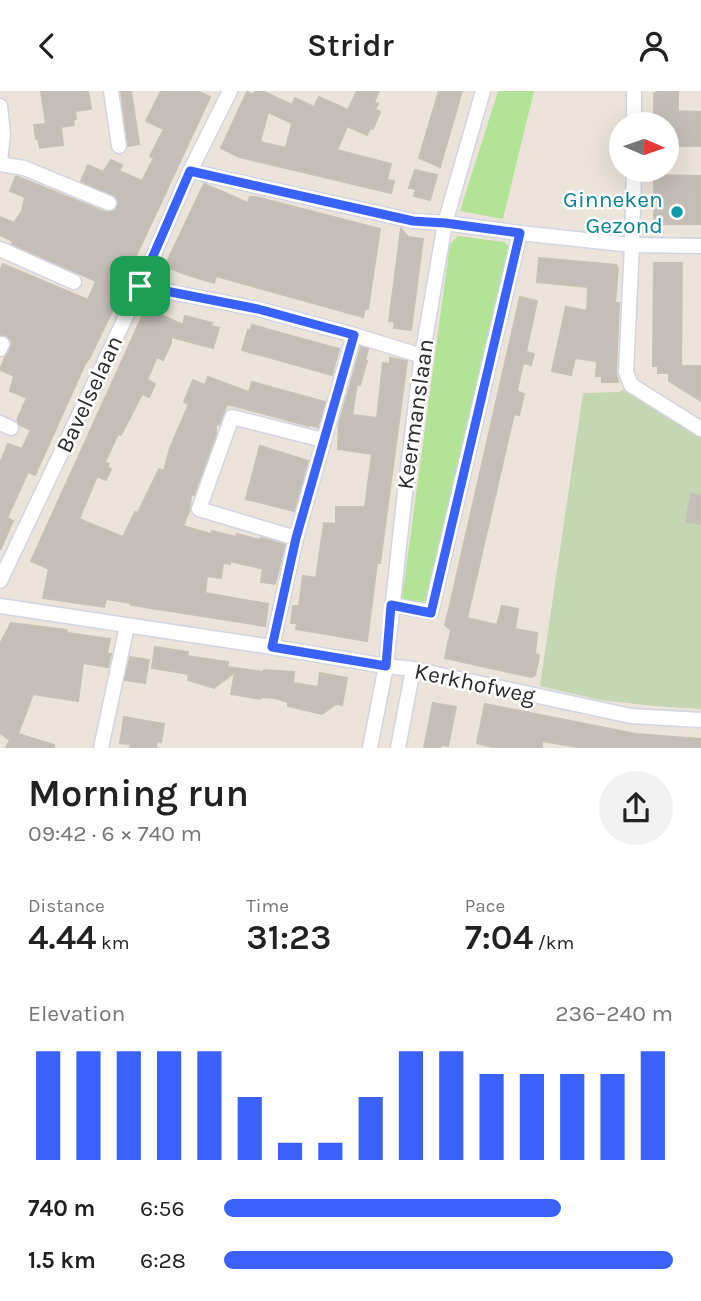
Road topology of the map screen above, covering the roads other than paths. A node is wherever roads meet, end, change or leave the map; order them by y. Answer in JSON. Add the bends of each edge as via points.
{"nodes":[{"id":1,"x":111,"y":91,"type":"edge"},
{"id":2,"x":230,"y":91,"type":"edge"},
{"id":3,"x":483,"y":91,"type":"edge"},
{"id":4,"x":634,"y":91,"type":"edge"},
{"id":5,"x":0,"y":106,"type":"edge"},
{"id":6,"x":634,"y":112,"type":"edge"},
{"id":7,"x":119,"y":146,"type":"dead end"},
{"id":8,"x":0,"y":163,"type":"edge"},
{"id":9,"x":190,"y":171,"type":"junction"},
{"id":10,"x":634,"y":182,"type":"edge"},
{"id":11,"x":109,"y":203,"type":"dead end"},
{"id":12,"x":445,"y":223,"type":"junction"},
{"id":13,"x":520,"y":233,"type":"junction"},
{"id":14,"x":632,"y":245,"type":"junction"},
{"id":15,"x":701,"y":246,"type":"edge"},
{"id":16,"x":0,"y":249,"type":"edge"},
{"id":17,"x":74,"y":282,"type":"dead end"},
{"id":18,"x":140,"y":286,"type":"junction"},
{"id":19,"x":354,"y":335,"type":"junction"},
{"id":20,"x":422,"y":356,"type":"junction"},
{"id":21,"x":701,"y":429,"type":"edge"},
{"id":22,"x":323,"y":440,"type":"junction"},
{"id":23,"x":296,"y":538,"type":"junction"},
{"id":24,"x":0,"y":581,"type":"edge"},
{"id":25,"x":391,"y":605,"type":"junction"},
{"id":26,"x":0,"y":606,"type":"edge"},
{"id":27,"x":127,"y":626,"type":"junction"},
{"id":28,"x":272,"y":647,"type":"junction"},
{"id":29,"x":386,"y":666,"type":"junction"},
{"id":30,"x":414,"y":669,"type":"junction"},
{"id":31,"x":701,"y":720,"type":"edge"},
{"id":32,"x":101,"y":748,"type":"edge"},
{"id":33,"x":370,"y":748,"type":"edge"},
{"id":34,"x":398,"y":748,"type":"edge"}],
"edges":[{"from":1,"to":7,"type":"street"},
{"from":2,"to":9,"type":"street","name":"Bavelselaan"},
{"from":3,"to":12,"type":"street","name":"Keermanslaan"},
{"from":4,"to":6,"type":"street"},
{"from":5,"to":8,"type":"street"},
{"from":8,"to":11,"type":"street","via":[[24,168]]},
{"from":9,"to":12,"type":"street","via":[[413,221]]},
{"from":9,"to":18,"type":"street","name":"Bavelselaan"},
{"from":10,"to":14,"type":"street"},
{"from":12,"to":13,"type":"street"},
{"from":12,"to":20,"type":"street","name":"Keermanslaan"},
{"from":13,"to":14,"type":"street"},
{"from":13,"to":25,"type":"street","via":[[431,613]]},
{"from":14,"to":15,"type":"street"},
{"from":14,"to":21,"type":"street","via":[[626,372],[631,385]]},
{"from":16,"to":17,"type":"street"},
{"from":18,"to":19,"type":"street","via":[[258,309]]},
{"from":18,"to":24,"type":"street","name":"Bavelselaan"},
{"from":19,"to":20,"type":"street"},
{"from":19,"to":22,"type":"street"},
{"from":20,"to":25,"type":"street","name":"Keermanslaan"},
{"from":22,"to":23,"type":"street"},
{"from":22,"to":23,"type":"street","via":[[232,417],[199,509]]},
{"from":23,"to":28,"type":"street"},
{"from":25,"to":29,"type":"street","name":"Keermanslaan"},
{"from":26,"to":27,"type":"street","name":"Kerkhofweg"},
{"from":27,"to":28,"type":"street","name":"Kerkhofweg"},
{"from":27,"to":32,"type":"street"},
{"from":28,"to":29,"type":"street","name":"Kerkhofweg"},
{"from":29,"to":30,"type":"street","name":"Kerkhofweg"},
{"from":29,"to":33,"type":"street","name":"Keermanslaan"},
{"from":30,"to":31,"type":"street","name":"Kerkhofweg","via":[[631,716]]},
{"from":30,"to":34,"type":"street"}]}
